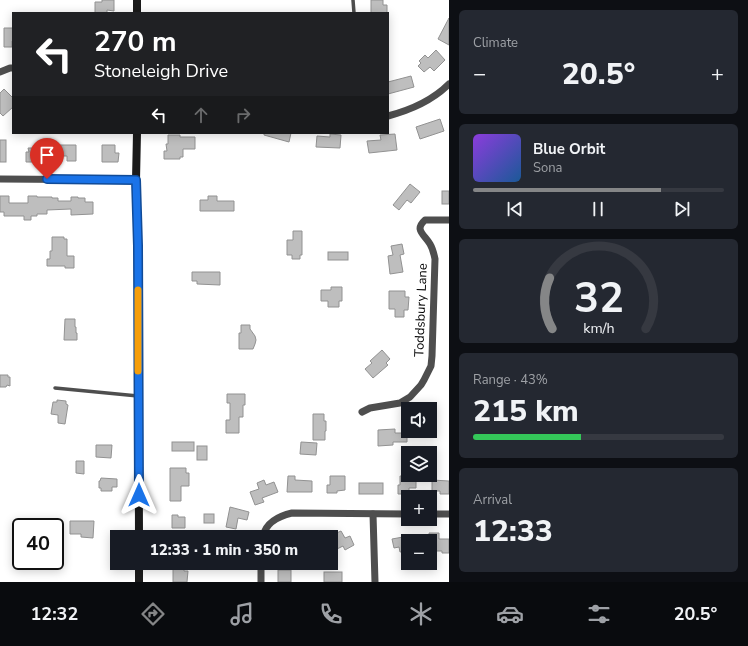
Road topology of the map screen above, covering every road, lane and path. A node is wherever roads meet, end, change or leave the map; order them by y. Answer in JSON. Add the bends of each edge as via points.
{"nodes":[{"id":1,"x":137,"y":0,"type":"edge"},
{"id":2,"x":353,"y":0,"type":"edge"},
{"id":3,"x":137,"y":12,"type":"edge"},
{"id":4,"x":354,"y":12,"type":"edge"},
{"id":5,"x":12,"y":68,"type":"edge"},
{"id":6,"x":0,"y":72,"type":"edge"},
{"id":7,"x":449,"y":84,"type":"edge"},
{"id":8,"x":389,"y":116,"type":"edge"},
{"id":9,"x":137,"y":134,"type":"edge"},
{"id":10,"x":0,"y":179,"type":"edge"},
{"id":11,"x":136,"y":180,"type":"junction"},
{"id":12,"x":449,"y":220,"type":"edge"},
{"id":13,"x":55,"y":388,"type":"dead end"},
{"id":14,"x":138,"y":396,"type":"junction"},
{"id":15,"x":362,"y":412,"type":"dead end"},
{"id":16,"x":373,"y":514,"type":"junction"},
{"id":17,"x":401,"y":514,"type":"edge"},
{"id":18,"x":437,"y":514,"type":"edge"},
{"id":19,"x":449,"y":514,"type":"edge"},
{"id":20,"x":139,"y":530,"type":"edge"},
{"id":21,"x":265,"y":530,"type":"edge"},
{"id":22,"x":139,"y":570,"type":"edge"},
{"id":23,"x":261,"y":570,"type":"edge"},
{"id":24,"x":139,"y":582,"type":"edge"},
{"id":25,"x":261,"y":582,"type":"edge"},
{"id":26,"x":374,"y":582,"type":"edge"}],
"edges":[{"from":1,"to":3,"type":"street"},
{"from":2,"to":4,"type":"lane"},
{"from":5,"to":6,"type":"street"},
{"from":7,"to":8,"type":"street","via":[[422,103]]},
{"from":9,"to":11,"type":"street"},
{"from":10,"to":11,"type":"street"},
{"from":11,"to":14,"type":"street"},
{"from":12,"to":15,"type":"street","name":"Toddsbury Lane","via":[[425,220],[420,228],[420,232],[431,245],[435,259],[431,366],[418,389],[410,397],[400,403],[370,408]]},
{"from":13,"to":14,"type":"lane"},
{"from":14,"to":20,"type":"street"},
{"from":16,"to":17,"type":"street"},
{"from":16,"to":21,"type":"street","via":[[292,513],[278,518]]},
{"from":16,"to":26,"type":"street"},
{"from":18,"to":19,"type":"street"},
{"from":22,"to":24,"type":"street"},
{"from":23,"to":25,"type":"street"}]}
